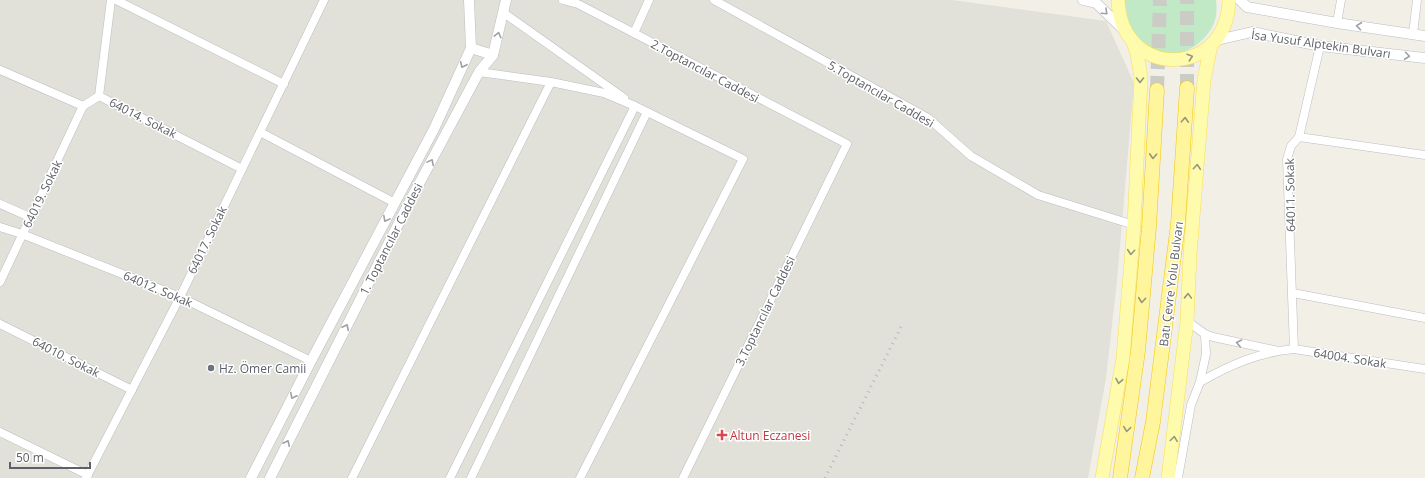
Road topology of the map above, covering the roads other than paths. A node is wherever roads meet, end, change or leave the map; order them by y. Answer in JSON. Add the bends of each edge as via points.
{"nodes":[{"id":1,"x":111,"y":0,"type":"edge"},
{"id":2,"x":116,"y":0,"type":"edge"},
{"id":3,"x":324,"y":0,"type":"edge"},
{"id":4,"x":469,"y":0,"type":"edge"},
{"id":5,"x":506,"y":0,"type":"edge"},
{"id":6,"x":563,"y":0,"type":"edge"},
{"id":7,"x":649,"y":0,"type":"edge"},
{"id":8,"x":714,"y":0,"type":"edge"},
{"id":9,"x":1083,"y":0,"type":"edge"},
{"id":10,"x":1118,"y":0,"type":"edge"},
{"id":11,"x":1229,"y":0,"type":"edge"},
{"id":12,"x":1240,"y":0,"type":"edge"},
{"id":13,"x":1341,"y":0,"type":"edge"},
{"id":14,"x":1417,"y":0,"type":"edge"},
{"id":15,"x":504,"y":13,"type":"junction"},
{"id":16,"x":1337,"y":23,"type":"junction"},
{"id":17,"x":1124,"y":30,"type":"junction"},
{"id":18,"x":634,"y":33,"type":"junction"},
{"id":19,"x":1412,"y":34,"type":"junction"},
{"id":20,"x":1425,"y":36,"type":"edge"},
{"id":21,"x":1133,"y":42,"type":"junction"},
{"id":22,"x":1214,"y":43,"type":"junction"},
{"id":23,"x":1320,"y":46,"type":"junction"},
{"id":24,"x":471,"y":48,"type":"junction"},
{"id":25,"x":493,"y":55,"type":"junction"},
{"id":26,"x":1425,"y":58,"type":"edge"},
{"id":27,"x":0,"y":70,"type":"edge"},
{"id":28,"x":479,"y":72,"type":"junction"},
{"id":29,"x":551,"y":82,"type":"junction"},
{"id":30,"x":284,"y":84,"type":"junction"},
{"id":31,"x":1186,"y":88,"type":"tunnel mouth"},
{"id":32,"x":1157,"y":90,"type":"tunnel mouth"},
{"id":33,"x":99,"y":96,"type":"junction"},
{"id":34,"x":83,"y":106,"type":"junction"},
{"id":35,"x":635,"y":106,"type":"junction"},
{"id":36,"x":647,"y":112,"type":"junction"},
{"id":37,"x":260,"y":132,"type":"junction"},
{"id":38,"x":1299,"y":137,"type":"junction"},
{"id":39,"x":847,"y":144,"type":"joint"},
{"id":40,"x":1425,"y":155,"type":"edge"},
{"id":41,"x":242,"y":169,"type":"junction"},
{"id":42,"x":395,"y":203,"type":"junction"},
{"id":43,"x":0,"y":204,"type":"edge"},
{"id":44,"x":32,"y":218,"type":"junction"},
{"id":45,"x":1134,"y":225,"type":"junction"},
{"id":46,"x":0,"y":226,"type":"edge"},
{"id":47,"x":22,"y":234,"type":"junction"},
{"id":48,"x":0,"y":282,"type":"edge"},
{"id":49,"x":1293,"y":293,"type":"junction"},
{"id":50,"x":180,"y":297,"type":"junction"},
{"id":51,"x":1425,"y":318,"type":"edge"},
{"id":52,"x":1188,"y":321,"type":"junction"},
{"id":53,"x":0,"y":324,"type":"edge"},
{"id":54,"x":1205,"y":334,"type":"junction"},
{"id":55,"x":1294,"y":349,"type":"junction"},
{"id":56,"x":1275,"y":350,"type":"junction"},
{"id":57,"x":311,"y":361,"type":"junction"},
{"id":58,"x":1425,"y":369,"type":"edge"},
{"id":59,"x":1200,"y":382,"type":"junction"},
{"id":60,"x":132,"y":390,"type":"junction"},
{"id":61,"x":0,"y":432,"type":"edge"},
{"id":62,"x":87,"y":477,"type":"edge"},
{"id":63,"x":251,"y":478,"type":"edge"},
{"id":64,"x":270,"y":478,"type":"edge"},
{"id":65,"x":352,"y":478,"type":"edge"},
{"id":66,"x":450,"y":478,"type":"edge"},
{"id":67,"x":472,"y":478,"type":"edge"},
{"id":68,"x":580,"y":478,"type":"edge"},
{"id":69,"x":683,"y":478,"type":"edge"},
{"id":70,"x":1102,"y":478,"type":"edge"},
{"id":71,"x":1120,"y":478,"type":"edge"},
{"id":72,"x":1142,"y":478,"type":"edge"},
{"id":73,"x":1168,"y":478,"type":"edge"},
{"id":74,"x":1178,"y":478,"type":"edge"}],
"edges":[{"from":1,"to":33,"type":"street"},
{"from":2,"to":30,"type":"street"},
{"from":3,"to":30,"type":"street","name":"64017. Sokak"},
{"from":4,"to":24,"type":"street","name":"1. Toptancılar Caddesi"},
{"from":5,"to":15,"type":"street","name":"1. Toptancılar Caddesi"},
{"from":6,"to":18,"type":"street","name":"2.Toptancılar Caddesi","via":[[578,4]]},
{"from":7,"to":18,"type":"street"},
{"from":8,"to":45,"type":"street","name":"5.Toptancılar Caddesi","via":[[928,118],[971,156],[1038,195]]},
{"from":9,"to":17,"type":"street","one_way":true,"via":[[1096,3]]},
{"from":10,"to":17,"type":"main road","via":[[1119,16]]},
{"from":11,"to":22,"type":"main road","via":[[1224,27]]},
{"from":12,"to":16,"type":"street","name":"İsa Yusuf Alptekin Bulvarı","via":[[1247,7]]},
{"from":13,"to":16,"type":"street"},
{"from":14,"to":19,"type":"street"},
{"from":25,"to":15,"type":"street","name":"1. Toptancılar Caddesi","one_way":true},
{"from":15,"to":35,"type":"street"},
{"from":19,"to":16,"type":"street","name":"İsa Yusuf Alptekin Bulvarı","one_way":true},
{"from":17,"to":21,"type":"main road"},
{"from":18,"to":39,"type":"street","name":"2.Toptancılar Caddesi"},
{"from":19,"to":20,"type":"street","name":"İsa Yusuf Alptekin Bulvarı"},
{"from":21,"to":22,"type":"main road","one_way":true,"via":[[1143,51],[1158,58],[1174,60],[1190,58],[1205,51]]},
{"from":21,"to":45,"type":"main road","one_way":true,"via":[[1141,78]]},
{"from":22,"to":23,"type":"street","name":"İsa Yusuf Alptekin Bulvarı","via":[[1252,32]]},
{"from":52,"to":22,"type":"main road","one_way":true,"via":[[1190,255],[1204,80]]},
{"from":23,"to":26,"type":"street","name":"İsa Yusuf Alptekin Bulvarı","one_way":true},
{"from":23,"to":38,"type":"street","name":"64011. Sokak"},
{"from":24,"to":25,"type":"street"},
{"from":24,"to":42,"type":"street","name":"1. Toptancılar Caddesi","one_way":true,"via":[[434,129]]},
{"from":25,"to":28,"type":"street","name":"1. Toptancılar Caddesi"},
{"from":27,"to":34,"type":"street"},
{"from":28,"to":29,"type":"street"},
{"from":64,"to":28,"type":"street","name":"1. Toptancılar Caddesi","one_way":true,"via":[[412,197]]},
{"from":29,"to":35,"type":"street","via":[[604,93]]},
{"from":29,"to":65,"type":"street"},
{"from":30,"to":37,"type":"street","name":"64017. Sokak"},
{"from":72,"to":31,"type":"highway","name":"Batı Çevre Yolu Bulvarı","one_way":true,"via":[[1155,408],[1178,224]]},
{"from":32,"to":71,"type":"highway","name":"Batı Çevre Yolu Bulvarı","one_way":true,"via":[[1149,227],[1138,343]]},
{"from":33,"to":34,"type":"street","name":"64014. Sokak"},
{"from":33,"to":41,"type":"street","name":"64014. Sokak"},
{"from":34,"to":44,"type":"street","name":"64019. Sokak"},
{"from":35,"to":36,"type":"street"},
{"from":35,"to":66,"type":"street"},
{"from":36,"to":67,"type":"street"},
{"from":36,"to":68,"type":"street","via":[[743,159]]},
{"from":37,"to":41,"type":"street","name":"64017. Sokak"},
{"from":37,"to":42,"type":"street"},
{"from":38,"to":40,"type":"street"},
{"from":38,"to":49,"type":"street","name":"64011. Sokak","via":[[1291,146],[1287,159]]},
{"from":39,"to":69,"type":"street","name":"3.Toptancılar Caddesi"},
{"from":41,"to":50,"type":"street","name":"64017. Sokak"},
{"from":42,"to":57,"type":"street","name":"1. Toptancılar Caddesi","one_way":true},
{"from":43,"to":44,"type":"street"},
{"from":44,"to":47,"type":"street","name":"64019. Sokak"},
{"from":45,"to":70,"type":"main road","one_way":true,"via":[[1123,358]]},
{"from":46,"to":47,"type":"street","name":"64012. Sokak"},
{"from":47,"to":48,"type":"street","name":"64019. Sokak"},
{"from":47,"to":50,"type":"street","name":"64012. Sokak"},
{"from":49,"to":51,"type":"street"},
{"from":49,"to":55,"type":"street","name":"64011. Sokak"},
{"from":50,"to":57,"type":"street","name":"64012. Sokak"},
{"from":50,"to":60,"type":"street","name":"64017. Sokak"},
{"from":52,"to":54,"type":"street"},
{"from":73,"to":52,"type":"main road","one_way":true},
{"from":53,"to":60,"type":"street","name":"64010. Sokak"},
{"from":56,"to":54,"type":"street","one_way":true},
{"from":54,"to":59,"type":"street","via":[[1206,354]]},
{"from":55,"to":56,"type":"street","name":"64004. Sokak"},
{"from":55,"to":58,"type":"street","name":"64004. Sokak"},
{"from":56,"to":59,"type":"street","via":[[1242,360]]},
{"from":57,"to":63,"type":"street","name":"1. Toptancılar Caddesi","one_way":true},
{"from":59,"to":74,"type":"street","via":[[1191,405]]},
{"from":60,"to":62,"type":"street","name":"64017. Sokak"},
{"from":61,"to":62,"type":"street"}]}
